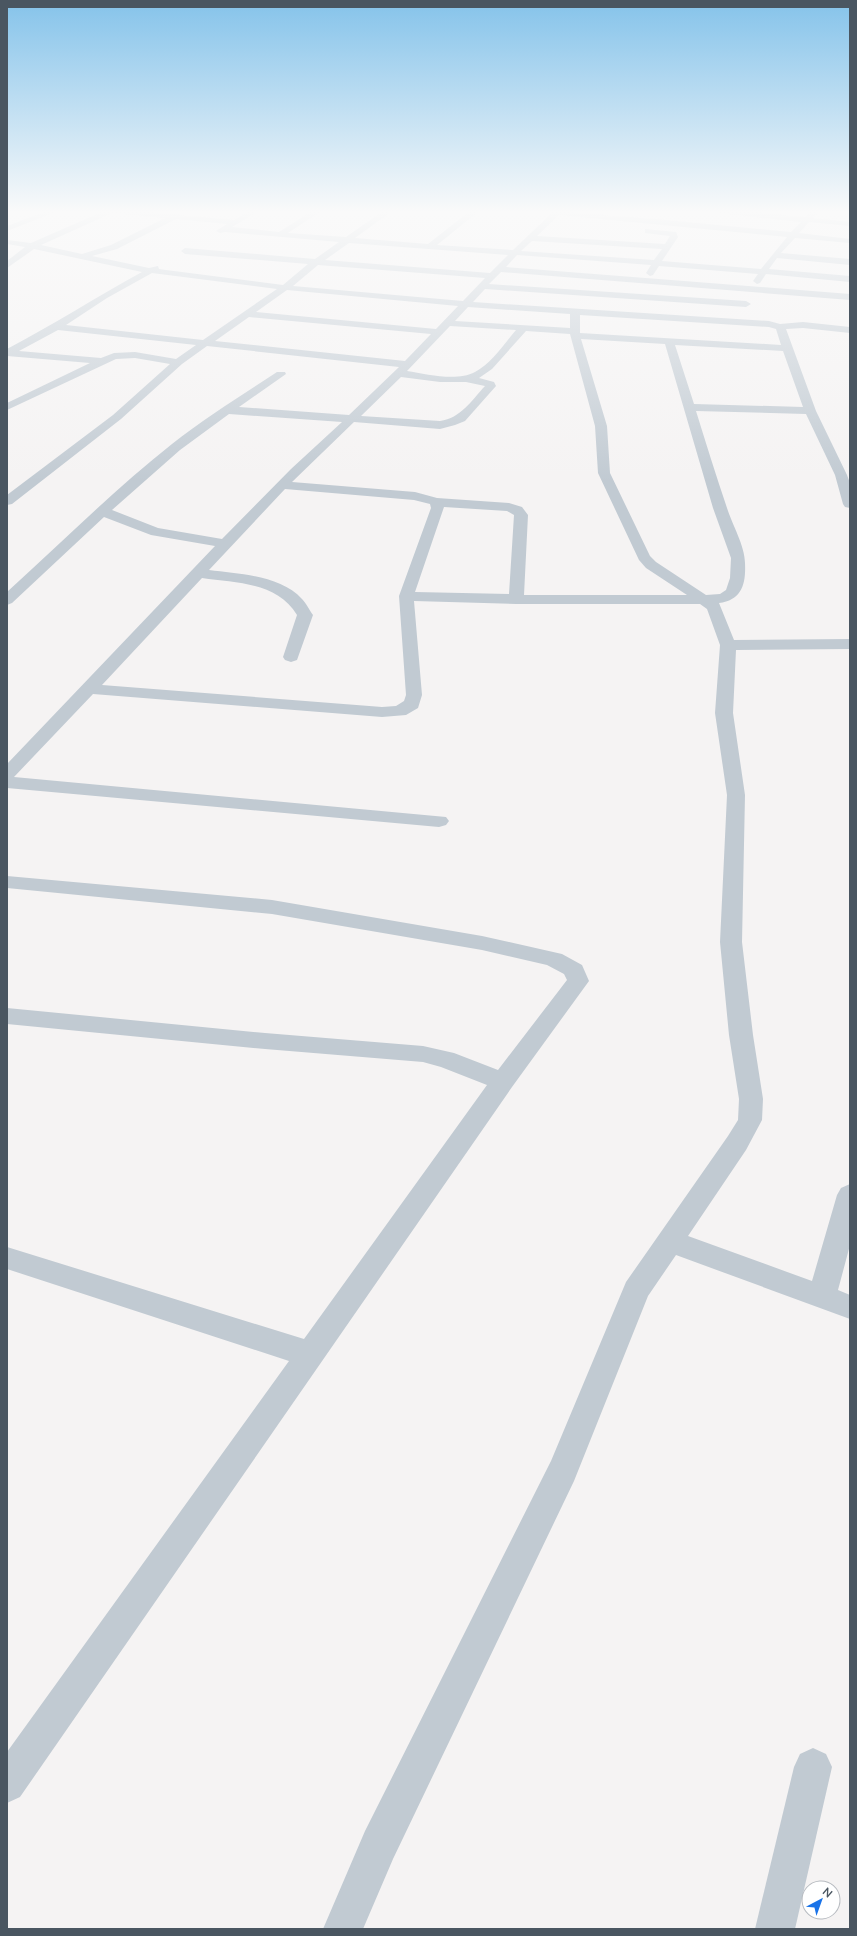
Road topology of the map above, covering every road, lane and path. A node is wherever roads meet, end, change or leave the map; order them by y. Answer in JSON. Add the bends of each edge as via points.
{"nodes":[{"id":1,"x":96,"y":301,"type":"edge"},
{"id":2,"x":265,"y":301,"type":"edge"},
{"id":3,"x":436,"y":301,"type":"edge"},
{"id":4,"x":467,"y":301,"type":"edge"},
{"id":5,"x":598,"y":301,"type":"edge"},
{"id":6,"x":635,"y":301,"type":"edge"},
{"id":7,"x":464,"y":304,"type":"junction"},
{"id":8,"x":746,"y":304,"type":"joint"},
{"id":9,"x":633,"y":306,"type":"junction"},
{"id":10,"x":575,"y":311,"type":"junction"},
{"id":11,"x":246,"y":314,"type":"junction"},
{"id":12,"x":743,"y":323,"type":"junction"},
{"id":13,"x":56,"y":327,"type":"junction"},
{"id":14,"x":442,"y":327,"type":"junction"},
{"id":15,"x":780,"y":327,"type":"junction"},
{"id":16,"x":523,"y":328,"type":"junction"},
{"id":17,"x":848,"y":329,"type":"edge"},
{"id":18,"x":575,"y":334,"type":"junction"},
{"id":19,"x":669,"y":341,"type":"junction"},
{"id":20,"x":848,"y":341,"type":"dead end"},
{"id":21,"x":206,"y":343,"type":"junction"},
{"id":22,"x":787,"y":348,"type":"junction"},
{"id":23,"x":7,"y":353,"type":"edge"},
{"id":24,"x":100,"y":362,"type":"junction"},
{"id":25,"x":178,"y":362,"type":"junction"},
{"id":26,"x":403,"y":369,"type":"junction"},
{"id":27,"x":281,"y":374,"type":"dead end"},
{"id":28,"x":467,"y":379,"type":"junction"},
{"id":29,"x":7,"y":407,"type":"edge"},
{"id":30,"x":688,"y":407,"type":"junction"},
{"id":31,"x":228,"y":410,"type":"junction"},
{"id":32,"x":810,"y":411,"type":"junction"},
{"id":33,"x":354,"y":418,"type":"junction"},
{"id":34,"x":282,"y":486,"type":"junction"},
{"id":35,"x":7,"y":501,"type":"edge"},
{"id":36,"x":436,"y":502,"type":"junction"},
{"id":37,"x":850,"y":504,"type":"edge"},
{"id":38,"x":102,"y":511,"type":"junction"},
{"id":39,"x":226,"y":544,"type":"junction"},
{"id":40,"x":199,"y":574,"type":"junction"},
{"id":41,"x":406,"y":596,"type":"junction"},
{"id":42,"x":516,"y":599,"type":"junction"},
{"id":43,"x":7,"y":600,"type":"edge"},
{"id":44,"x":704,"y":600,"type":"junction"},
{"id":45,"x":850,"y":644,"type":"edge"},
{"id":46,"x":728,"y":645,"type":"junction"},
{"id":47,"x":291,"y":657,"type":"dead end"},
{"id":48,"x":90,"y":689,"type":"junction"},
{"id":49,"x":7,"y":774,"type":"edge"},
{"id":50,"x":7,"y":782,"type":"edge"},
{"id":51,"x":438,"y":821,"type":"dead end"},
{"id":52,"x":7,"y":882,"type":"edge"},
{"id":53,"x":7,"y":1016,"type":"edge"},
{"id":54,"x":503,"y":1081,"type":"junction"},
{"id":55,"x":850,"y":1195,"type":"edge"},
{"id":56,"x":670,"y":1241,"type":"junction"},
{"id":57,"x":7,"y":1258,"type":"edge"},
{"id":58,"x":822,"y":1297,"type":"junction"},
{"id":59,"x":850,"y":1307,"type":"edge"},
{"id":60,"x":309,"y":1354,"type":"junction"},
{"id":61,"x":813,"y":1767,"type":"dead end"},
{"id":62,"x":7,"y":1784,"type":"edge"},
{"id":63,"x":343,"y":1929,"type":"edge"},
{"id":64,"x":775,"y":1929,"type":"edge"}],
"edges":[{"from":1,"to":13,"type":"street"},
{"from":2,"to":11,"type":"street"},
{"from":3,"to":7,"type":"street"},
{"from":4,"to":7,"type":"street"},
{"from":5,"to":9,"type":"street"},
{"from":6,"to":9,"type":"street"},
{"from":7,"to":10,"type":"street"},
{"from":7,"to":14,"type":"street"},
{"from":8,"to":9,"type":"street"},
{"from":8,"to":12,"type":"street"},
{"from":9,"to":10,"type":"street"},
{"from":9,"to":12,"type":"street"},
{"from":10,"to":18,"type":"street"},
{"from":11,"to":14,"type":"street"},
{"from":11,"to":21,"type":"street"},
{"from":12,"to":15,"type":"street"},
{"from":13,"to":21,"type":"street"},
{"from":13,"to":23,"type":"street"},
{"from":14,"to":16,"type":"street"},
{"from":14,"to":26,"type":"street"},
{"from":15,"to":17,"type":"street","via":[[803,325]]},
{"from":15,"to":22,"type":"street"},
{"from":16,"to":18,"type":"street"},
{"from":16,"to":28,"type":"street","via":[[483,372]]},
{"from":17,"to":20,"type":"street"},
{"from":18,"to":19,"type":"street"},
{"from":18,"to":44,"type":"street","via":[[601,426],[604,473],[644,557],[651,565]]},
{"from":19,"to":22,"type":"street"},
{"from":19,"to":30,"type":"street"},
{"from":21,"to":25,"type":"street"},
{"from":21,"to":26,"type":"street"},
{"from":22,"to":32,"type":"street"},
{"from":23,"to":24,"type":"street"},
{"from":24,"to":25,"type":"street","via":[[122,355]]},
{"from":24,"to":29,"type":"street"},
{"from":25,"to":35,"type":"street","via":[[117,416]]},
{"from":26,"to":28,"type":"street","via":[[452,379]]},
{"from":26,"to":33,"type":"street"},
{"from":27,"to":31,"type":"street"},
{"from":28,"to":33,"type":"street","via":[[491,386],[461,419],[451,424]]},
{"from":30,"to":32,"type":"street"},
{"from":30,"to":44,"type":"street","via":[[738,558],[734,590],[730,595]]},
{"from":31,"to":33,"type":"street"},
{"from":31,"to":38,"type":"street","via":[[177,446]]},
{"from":32,"to":37,"type":"street","via":[[841,475]]},
{"from":33,"to":34,"type":"street"},
{"from":34,"to":36,"type":"street","via":[[415,496]]},
{"from":34,"to":39,"type":"street"},
{"from":36,"to":41,"type":"street","via":[[438,508]]},
{"from":36,"to":42,"type":"street","via":[[509,507],[517,510],[521,515]]},
{"from":38,"to":39,"type":"street","via":[[156,532]]},
{"from":38,"to":43,"type":"street"},
{"from":39,"to":40,"type":"street"},
{"from":40,"to":47,"type":"street","via":[[274,586],[302,608],[305,615]]},
{"from":40,"to":48,"type":"street"},
{"from":41,"to":42,"type":"street"},
{"from":41,"to":48,"type":"street","via":[[414,695],[412,704],[400,711],[382,712]]},
{"from":42,"to":44,"type":"street"},
{"from":44,"to":46,"type":"street","via":[[714,607]]},
{"from":45,"to":46,"type":"street"},
{"from":46,"to":56,"type":"street","via":[[724,713],[736,795],[731,942],[740,1035],[751,1099],[750,1120]]},
{"from":48,"to":49,"type":"street"},
{"from":50,"to":51,"type":"street"},
{"from":52,"to":54,"type":"street","via":[[272,907],[455,938],[554,959],[574,970],[578,981]]},
{"from":53,"to":54,"type":"street","via":[[423,1054],[446,1059]]},
{"from":54,"to":60,"type":"street"},
{"from":55,"to":58,"type":"street"},
{"from":56,"to":58,"type":"street"},
{"from":56,"to":63,"type":"street","via":[[636,1290],[563,1470],[383,1838]]},
{"from":57,"to":60,"type":"street"},
{"from":58,"to":59,"type":"street"},
{"from":60,"to":62,"type":"street"},
{"from":61,"to":64,"type":"street"}]}
